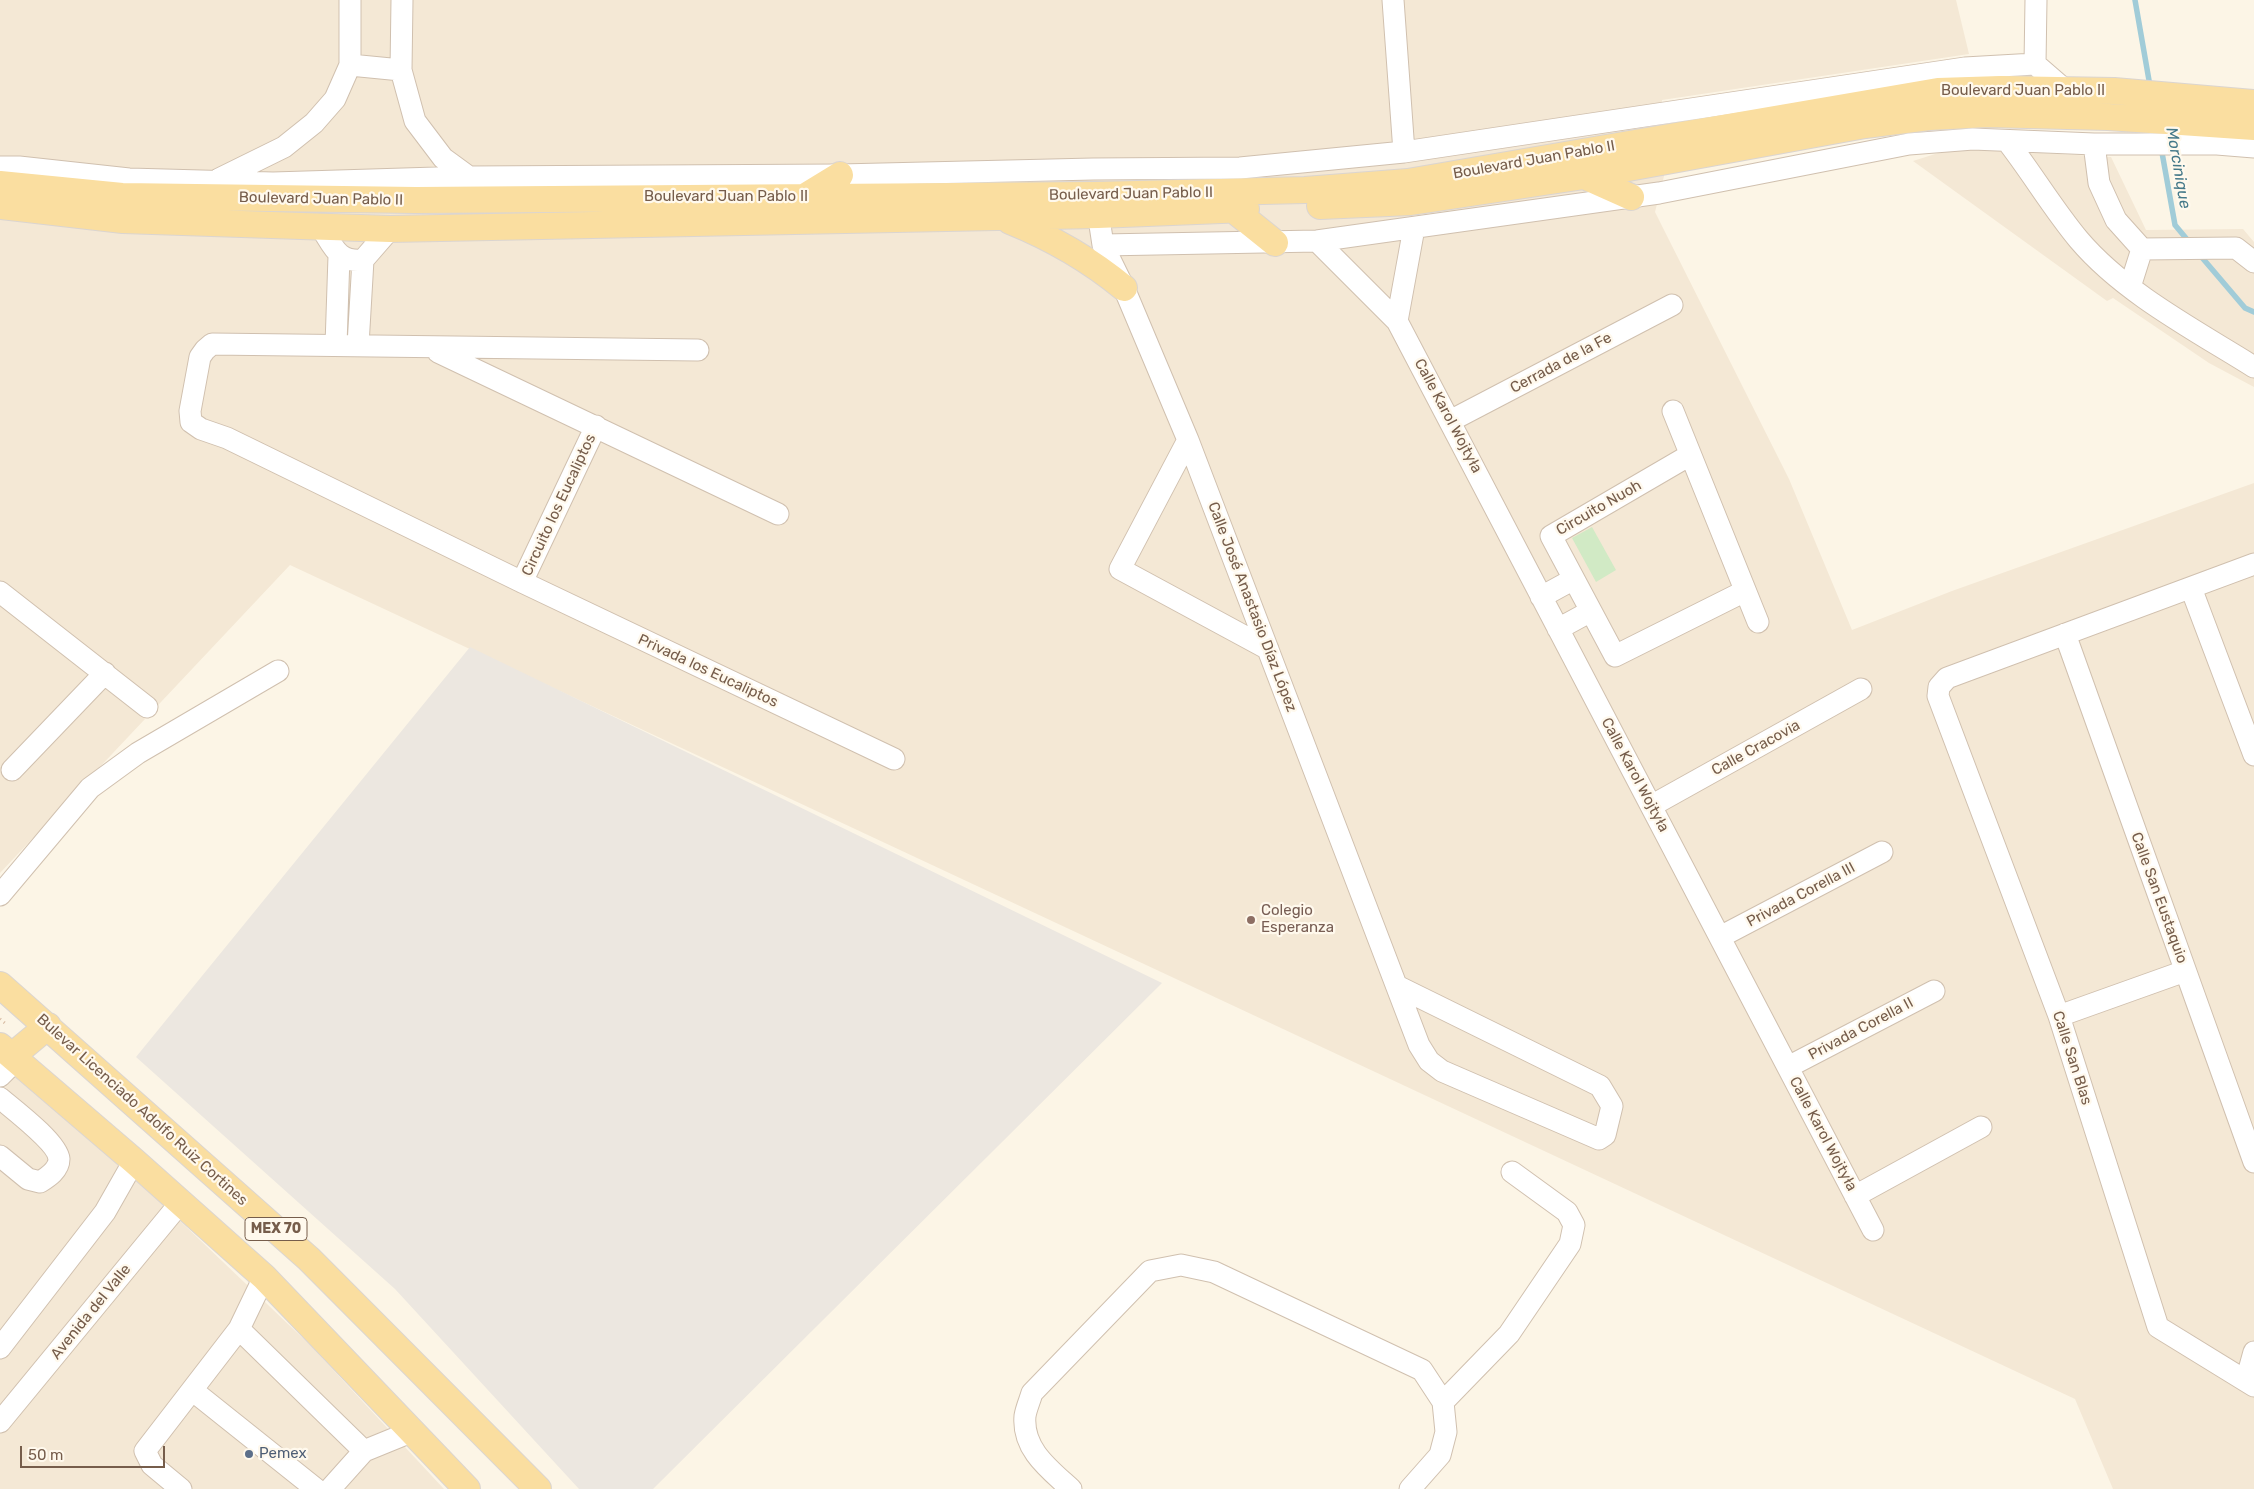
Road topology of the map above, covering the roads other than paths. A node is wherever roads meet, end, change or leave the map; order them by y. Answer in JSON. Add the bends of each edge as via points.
{"nodes":[{"id":1,"x":350,"y":0,"type":"edge"},
{"id":2,"x":402,"y":0,"type":"edge"},
{"id":3,"x":1393,"y":0,"type":"edge"},
{"id":4,"x":2036,"y":0,"type":"edge"},
{"id":5,"x":2035,"y":64,"type":"junction"},
{"id":6,"x":350,"y":65,"type":"junction"},
{"id":7,"x":401,"y":70,"type":"junction"},
{"id":8,"x":2065,"y":90,"type":"junction"},
{"id":9,"x":2254,"y":103,"type":"edge"},
{"id":10,"x":1884,"y":122,"type":"junction"},
{"id":11,"x":2254,"y":127,"type":"edge"},
{"id":12,"x":2007,"y":141,"type":"junction"},
{"id":13,"x":1909,"y":144,"type":"junction"},
{"id":14,"x":2094,"y":144,"type":"junction"},
{"id":15,"x":2254,"y":147,"type":"edge"},
{"id":16,"x":1404,"y":152,"type":"junction"},
{"id":17,"x":0,"y":167,"type":"edge"},
{"id":18,"x":1093,"y":169,"type":"junction"},
{"id":19,"x":840,"y":176,"type":"junction"},
{"id":20,"x":1584,"y":176,"type":"junction"},
{"id":21,"x":469,"y":177,"type":"junction"},
{"id":22,"x":215,"y":181,"type":"junction"},
{"id":23,"x":0,"y":184,"type":"edge"},
{"id":24,"x":804,"y":197,"type":"junction"},
{"id":25,"x":1631,"y":198,"type":"junction"},
{"id":26,"x":1096,"y":205,"type":"junction"},
{"id":27,"x":0,"y":206,"type":"edge"},
{"id":28,"x":1234,"y":210,"type":"junction"},
{"id":29,"x":1000,"y":217,"type":"junction"},
{"id":30,"x":320,"y":226,"type":"junction"},
{"id":31,"x":1414,"y":228,"type":"junction"},
{"id":32,"x":390,"y":229,"type":"junction"},
{"id":33,"x":1317,"y":241,"type":"junction"},
{"id":34,"x":1276,"y":244,"type":"junction"},
{"id":35,"x":1103,"y":245,"type":"junction"},
{"id":36,"x":2142,"y":249,"type":"junction"},
{"id":37,"x":339,"y":256,"type":"junction"},
{"id":38,"x":363,"y":260,"type":"junction"},
{"id":39,"x":2254,"y":262,"type":"edge"},
{"id":40,"x":2130,"y":287,"type":"junction"},
{"id":41,"x":1124,"y":288,"type":"junction"},
{"id":42,"x":1672,"y":305,"type":"dead end"},
{"id":43,"x":1397,"y":321,"type":"junction"},
{"id":44,"x":336,"y":345,"type":"junction"},
{"id":45,"x":358,"y":346,"type":"junction"},
{"id":46,"x":431,"y":348,"type":"junction"},
{"id":47,"x":698,"y":350,"type":"dead end"},
{"id":48,"x":2254,"y":367,"type":"edge"},
{"id":49,"x":1673,"y":411,"type":"dead end"},
{"id":50,"x":1450,"y":421,"type":"junction"},
{"id":51,"x":596,"y":426,"type":"junction"},
{"id":52,"x":1188,"y":440,"type":"junction"},
{"id":53,"x":1690,"y":455,"type":"junction"},
{"id":54,"x":778,"y":514,"type":"dead end"},
{"id":55,"x":2254,"y":564,"type":"edge"},
{"id":56,"x":1574,"y":579,"type":"junction"},
{"id":57,"x":522,"y":582,"type":"junction"},
{"id":58,"x":2190,"y":588,"type":"junction"},
{"id":59,"x":1745,"y":591,"type":"junction"},
{"id":60,"x":0,"y":592,"type":"edge"},
{"id":61,"x":1541,"y":597,"type":"junction"},
{"id":62,"x":1592,"y":611,"type":"junction"},
{"id":63,"x":1758,"y":622,"type":"dead end"},
{"id":64,"x":1558,"y":629,"type":"junction"},
{"id":65,"x":2065,"y":634,"type":"junction"},
{"id":66,"x":1268,"y":650,"type":"junction"},
{"id":67,"x":278,"y":670,"type":"dead end"},
{"id":68,"x":105,"y":673,"type":"junction"},
{"id":69,"x":1861,"y":689,"type":"dead end"},
{"id":70,"x":147,"y":707,"type":"dead end"},
{"id":71,"x":2254,"y":756,"type":"edge"},
{"id":72,"x":894,"y":759,"type":"dead end"},
{"id":73,"x":12,"y":770,"type":"dead end"},
{"id":74,"x":1651,"y":806,"type":"junction"},
{"id":75,"x":1882,"y":852,"type":"dead end"},
{"id":76,"x":0,"y":895,"type":"edge"},
{"id":77,"x":1720,"y":938,"type":"junction"},
{"id":78,"x":2185,"y":971,"type":"junction"},
{"id":79,"x":0,"y":985,"type":"edge"},
{"id":80,"x":1397,"y":986,"type":"junction"},
{"id":81,"x":1934,"y":991,"type":"dead end"},
{"id":82,"x":2059,"y":1016,"type":"junction"},
{"id":83,"x":48,"y":1026,"type":"junction"},
{"id":84,"x":7,"y":1059,"type":"edge"},
{"id":85,"x":1788,"y":1067,"type":"junction"},
{"id":86,"x":0,"y":1098,"type":"edge"},
{"id":87,"x":1981,"y":1128,"type":"dead end"},
{"id":88,"x":0,"y":1156,"type":"edge"},
{"id":89,"x":134,"y":1161,"type":"junction"},
{"id":90,"x":2254,"y":1162,"type":"edge"},
{"id":91,"x":1512,"y":1172,"type":"dead end"},
{"id":92,"x":1855,"y":1196,"type":"junction"},
{"id":93,"x":181,"y":1202,"type":"junction"},
{"id":94,"x":1873,"y":1230,"type":"dead end"},
{"id":95,"x":264,"y":1277,"type":"junction"},
{"id":96,"x":239,"y":1329,"type":"junction"},
{"id":97,"x":0,"y":1348,"type":"edge"},
{"id":98,"x":2254,"y":1352,"type":"edge"},
{"id":99,"x":2250,"y":1383,"type":"edge"},
{"id":100,"x":192,"y":1390,"type":"junction"},
{"id":101,"x":1442,"y":1402,"type":"junction"},
{"id":102,"x":0,"y":1422,"type":"edge"},
{"id":103,"x":413,"y":1431,"type":"junction"},
{"id":104,"x":364,"y":1451,"type":"junction"},
{"id":105,"x":181,"y":1489,"type":"edge"},
{"id":106,"x":316,"y":1489,"type":"edge"},
{"id":107,"x":330,"y":1489,"type":"edge"},
{"id":108,"x":467,"y":1489,"type":"edge"},
{"id":109,"x":538,"y":1489,"type":"edge"},
{"id":110,"x":1071,"y":1489,"type":"edge"},
{"id":111,"x":1410,"y":1489,"type":"edge"}],
"edges":[{"from":1,"to":6,"type":"street"},
{"from":2,"to":7,"type":"street"},
{"from":3,"to":16,"type":"street"},
{"from":4,"to":5,"type":"street"},
{"from":5,"to":8,"type":"street"},
{"from":5,"to":16,"type":"street","name":"Boulevard Juan Pablo II","via":[[1964,68]]},
{"from":6,"to":7,"type":"street"},
{"from":6,"to":22,"type":"street","via":[[335,99],[314,123],[284,147]]},
{"from":7,"to":21,"type":"street","via":[[415,121],[443,158]]},
{"from":8,"to":9,"type":"main road","name":"Boulevard Juan Pablo II"},
{"from":8,"to":26,"type":"main road","name":"Boulevard Juan Pablo II","via":[[1938,91],[1408,182]]},
{"from":10,"to":11,"type":"main road","name":"Boulevard Juan Pablo II","via":[[1987,114],[2108,117]]},
{"from":10,"to":13,"type":"street"},
{"from":10,"to":20,"type":"main road","name":"Boulevard Juan Pablo II"},
{"from":12,"to":13,"type":"street","via":[[1972,139]]},
{"from":12,"to":14,"type":"street"},
{"from":12,"to":40,"type":"street","via":[[2078,240]]},
{"from":13,"to":25,"type":"street"},
{"from":14,"to":15,"type":"street"},
{"from":14,"to":36,"type":"street","via":[[2098,183],[2116,220]]},
{"from":16,"to":18,"type":"street","name":"Boulevard Juan Pablo II","via":[[1240,168]]},
{"from":17,"to":22,"type":"street","name":"Boulevard Juan Pablo II","via":[[105,177]]},
{"from":18,"to":19,"type":"street","name":"Boulevard Juan Pablo II"},
{"from":18,"to":26,"type":"street","name":"Calle José Anastasio Díaz López"},
{"from":19,"to":21,"type":"street","name":"Boulevard Juan Pablo II"},
{"from":19,"to":24,"type":"main road"},
{"from":20,"to":25,"type":"main road"},
{"from":20,"to":28,"type":"main road","name":"Boulevard Juan Pablo II","via":[[1411,202]]},
{"from":21,"to":22,"type":"street","name":"Boulevard Juan Pablo II","via":[[273,183]]},
{"from":23,"to":24,"type":"main road","name":"Boulevard Juan Pablo II","via":[[122,196],[416,200]]},
{"from":24,"to":26,"type":"main road","name":"Boulevard Juan Pablo II"},
{"from":25,"to":31,"type":"street"},
{"from":26,"to":28,"type":"main road","name":"Boulevard Juan Pablo II"},
{"from":26,"to":29,"type":"main road","name":"Boulevard Juan Pablo II"},
{"from":26,"to":35,"type":"street","name":"Calle José Anastasio Díaz López"},
{"from":27,"to":30,"type":"main road","name":"Boulevard Juan Pablo II","via":[[123,220]]},
{"from":28,"to":34,"type":"main road"},
{"from":29,"to":32,"type":"main road","name":"Boulevard Juan Pablo II"},
{"from":29,"to":41,"type":"main road","via":[[1069,248]]},
{"from":30,"to":32,"type":"main road","name":"Boulevard Juan Pablo II"},
{"from":30,"to":37,"type":"street"},
{"from":31,"to":33,"type":"street"},
{"from":31,"to":43,"type":"street"},
{"from":32,"to":38,"type":"street"},
{"from":33,"to":34,"type":"street"},
{"from":33,"to":43,"type":"street","name":"Calle Karol Wojtyła"},
{"from":34,"to":35,"type":"street"},
{"from":35,"to":41,"type":"street","name":"Calle José Anastasio Díaz López"},
{"from":36,"to":39,"type":"street","via":[[2236,248]]},
{"from":36,"to":40,"type":"street"},
{"from":37,"to":38,"type":"street","via":[[352,261]]},
{"from":37,"to":44,"type":"street"},
{"from":38,"to":45,"type":"street"},
{"from":40,"to":48,"type":"street"},
{"from":41,"to":52,"type":"street","name":"Calle José Anastasio Díaz López"},
{"from":42,"to":50,"type":"street","name":"Cerrada de la Fe"},
{"from":43,"to":50,"type":"street","name":"Calle Karol Wojtyła"},
{"from":44,"to":45,"type":"street","name":"Circuito los Eucaliptos"},
{"from":44,"to":57,"type":"street","name":"Circuito los Eucaliptos","via":[[212,344],[200,357],[190,410],[192,422]]},
{"from":45,"to":46,"type":"street","name":"Circuito los Eucaliptos"},
{"from":46,"to":47,"type":"street"},
{"from":46,"to":51,"type":"street","name":"Circuito los Eucaliptos"},
{"from":49,"to":53,"type":"street"},
{"from":50,"to":61,"type":"street","name":"Calle Karol Wojtyła"},
{"from":51,"to":54,"type":"street"},
{"from":51,"to":57,"type":"street","name":"Circuito los Eucaliptos"},
{"from":52,"to":66,"type":"street","name":"Calle José Anastasio Díaz López"},
{"from":52,"to":66,"type":"street","via":[[1120,569]]},
{"from":53,"to":56,"type":"street","name":"Circuito Nuoh","via":[[1551,536]]},
{"from":53,"to":59,"type":"street"},
{"from":55,"to":58,"type":"street"},
{"from":56,"to":61,"type":"street"},
{"from":56,"to":62,"type":"street","name":"Circuito Nuoh"},
{"from":57,"to":72,"type":"street","name":"Privada los Eucaliptos"},
{"from":58,"to":65,"type":"street"},
{"from":58,"to":71,"type":"street"},
{"from":59,"to":62,"type":"street","name":"Circuito Nuoh","via":[[1615,656]]},
{"from":59,"to":63,"type":"street"},
{"from":60,"to":68,"type":"street"},
{"from":61,"to":64,"type":"street","name":"Calle Karol Wojtyła"},
{"from":62,"to":64,"type":"street"},
{"from":64,"to":74,"type":"street","name":"Calle Karol Wojtyła"},
{"from":65,"to":78,"type":"street","name":"Calle San Eustaquio"},
{"from":65,"to":82,"type":"street","name":"Calle San Blas","via":[[1947,678],[1939,687],[1938,696]]},
{"from":66,"to":80,"type":"street","name":"Calle José Anastasio Díaz López"},
{"from":67,"to":76,"type":"street","via":[[138,752],[90,788]]},
{"from":68,"to":70,"type":"street"},
{"from":68,"to":73,"type":"street"},
{"from":69,"to":74,"type":"street","name":"Calle Cracovia"},
{"from":74,"to":77,"type":"street","name":"Calle Karol Wojtyła"},
{"from":75,"to":77,"type":"street","name":"Privada Corella III"},
{"from":77,"to":85,"type":"street","name":"Calle Karol Wojtyła"},
{"from":78,"to":82,"type":"street"},
{"from":78,"to":90,"type":"street","name":"Calle San Eustaquio"},
{"from":79,"to":83,"type":"main road","name":"Bulevar Licenciado Adolfo Ruiz Cortines","number":"MEX 70"},
{"from":80,"to":80,"type":"street","name":"Calle José Anastasio Díaz López","via":[[1419,1045],[1442,1071],[1599,1139],[1605,1135],[1612,1106],[1600,1086]]},
{"from":81,"to":85,"type":"street","name":"Privada Corella II"},
{"from":82,"to":99,"type":"street","name":"Calle San Blas","via":[[2158,1328]]},
{"from":83,"to":84,"type":"main road"},
{"from":83,"to":109,"type":"main road","name":"Bulevar Licenciado Adolfo Ruiz Cortines","number":"MEX 70","via":[[309,1258]]},
{"from":84,"to":89,"type":"main road","number":"MEX 70"},
{"from":85,"to":92,"type":"street","name":"Calle Karol Wojtyła"},
{"from":86,"to":88,"type":"street","via":[[52,1144],[59,1156],[58,1165],[40,1182],[28,1179]]},
{"from":87,"to":92,"type":"street"},
{"from":89,"to":93,"type":"main road","number":"MEX 70"},
{"from":89,"to":97,"type":"street","via":[[105,1212]]},
{"from":91,"to":101,"type":"street","via":[[1567,1212],[1574,1225],[1570,1244],[1509,1334]]},
{"from":92,"to":94,"type":"street","name":"Calle Karol Wojtyła"},
{"from":93,"to":95,"type":"main road","number":"MEX 70"},
{"from":93,"to":102,"type":"street","name":"Avenida del Valle"},
{"from":95,"to":96,"type":"street"},
{"from":95,"to":103,"type":"main road","number":"MEX 70"},
{"from":96,"to":100,"type":"street"},
{"from":96,"to":104,"type":"street"},
{"from":98,"to":99,"type":"street"},
{"from":100,"to":105,"type":"street","via":[[145,1451],[152,1465]]},
{"from":100,"to":106,"type":"street"},
{"from":101,"to":110,"type":"street","via":[[1422,1370],[1214,1272],[1182,1265],[1150,1271],[1032,1393],[1026,1416],[1027,1436],[1036,1456]]},
{"from":101,"to":111,"type":"street","via":[[1446,1432],[1440,1456]]},
{"from":103,"to":104,"type":"street"},
{"from":103,"to":108,"type":"main road","number":"MEX 70"},
{"from":104,"to":107,"type":"street"}]}
